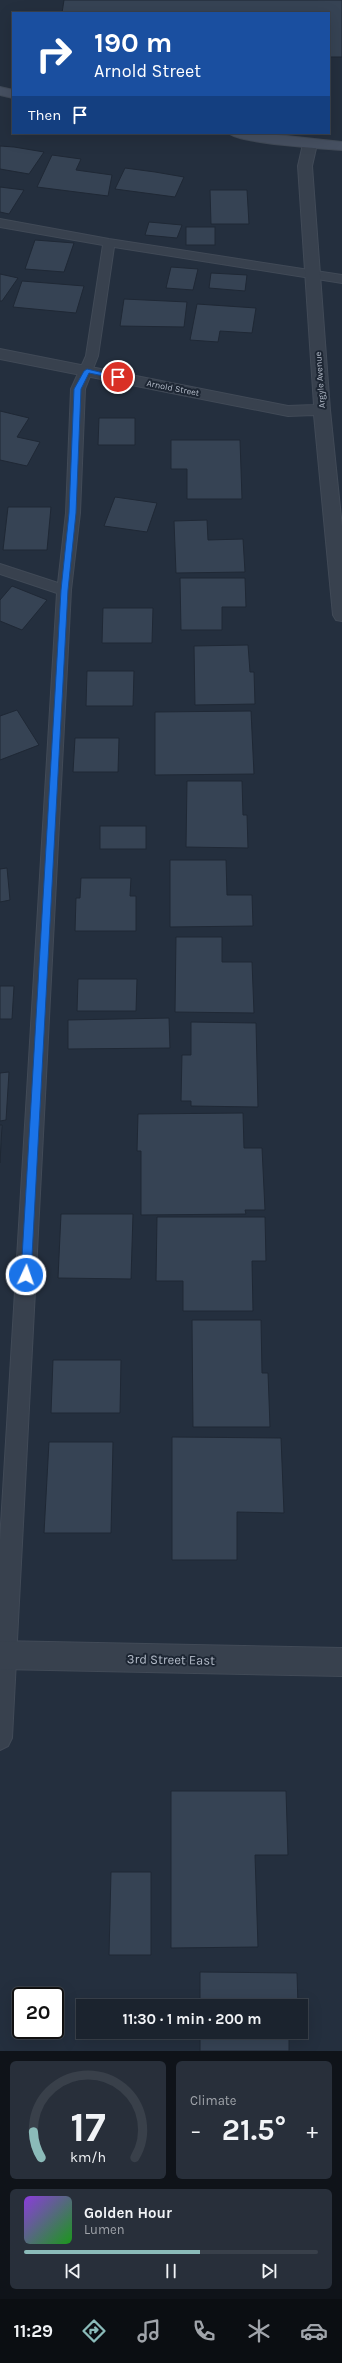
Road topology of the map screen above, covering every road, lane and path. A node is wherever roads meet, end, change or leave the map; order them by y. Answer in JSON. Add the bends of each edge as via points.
{"nodes":[{"id":1,"x":0,"y":91,"type":"edge"},
{"id":2,"x":12,"y":94,"type":"edge"},
{"id":3,"x":243,"y":134,"type":"edge"},
{"id":4,"x":310,"y":144,"type":"junction"},
{"id":5,"x":342,"y":146,"type":"edge"},
{"id":6,"x":0,"y":223,"type":"edge"},
{"id":7,"x":109,"y":243,"type":"junction"},
{"id":8,"x":313,"y":275,"type":"junction"},
{"id":9,"x":342,"y":279,"type":"edge"},
{"id":10,"x":0,"y":354,"type":"edge"},
{"id":11,"x":87,"y":371,"type":"junction"},
{"id":12,"x":322,"y":410,"type":"junction"},
{"id":13,"x":0,"y":569,"type":"edge"},
{"id":14,"x":64,"y":590,"type":"junction"},
{"id":15,"x":342,"y":615,"type":"edge"},
{"id":16,"x":2,"y":1655,"type":"edge"},
{"id":17,"x":342,"y":1662,"type":"edge"},
{"id":18,"x":0,"y":1738,"type":"edge"}],
"edges":[{"from":1,"to":2,"type":"main road"},
{"from":3,"to":4,"type":"main road"},
{"from":4,"to":5,"type":"main road"},
{"from":4,"to":8,"type":"street","name":"Argyle Avenue","via":[[305,166]]},
{"from":6,"to":7,"type":"lane"},
{"from":7,"to":8,"type":"lane"},
{"from":7,"to":11,"type":"lane","via":[[92,356]]},
{"from":8,"to":9,"type":"lane"},
{"from":8,"to":12,"type":"street","name":"Argyle Avenue"},
{"from":10,"to":11,"type":"street","name":"Arnold Street"},
{"from":11,"to":12,"type":"street","name":"Arnold Street","via":[[288,411]]},
{"from":11,"to":14,"type":"lane","via":[[78,389],[73,513]]},
{"from":12,"to":15,"type":"street","name":"Argyle Avenue"},
{"from":13,"to":14,"type":"lane"},
{"from":14,"to":16,"type":"lane"},
{"from":16,"to":17,"type":"street","name":"3rd Street East"},
{"from":16,"to":18,"type":"lane"}]}
